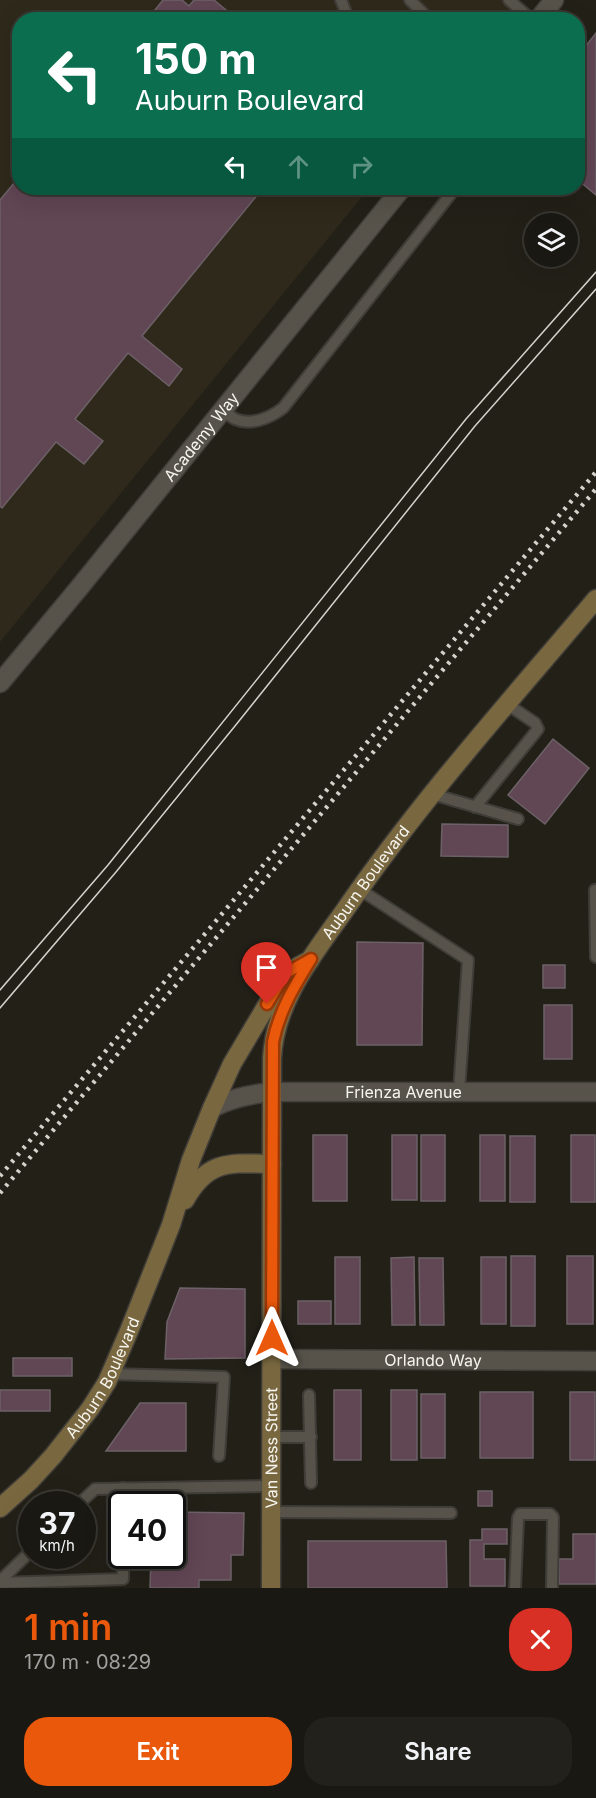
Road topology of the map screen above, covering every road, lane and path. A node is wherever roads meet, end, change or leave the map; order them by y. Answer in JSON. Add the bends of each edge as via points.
{"nodes":[{"id":1,"x":410,"y":0,"type":"edge"},
{"id":2,"x":509,"y":0,"type":"edge"},
{"id":3,"x":554,"y":0,"type":"edge"},
{"id":4,"x":422,"y":12,"type":"edge"},
{"id":5,"x":523,"y":12,"type":"edge"},
{"id":6,"x":544,"y":12,"type":"edge"},
{"id":7,"x":396,"y":195,"type":"edge"},
{"id":8,"x":450,"y":195,"type":"edge"},
{"id":9,"x":222,"y":410,"type":"junction"},
{"id":10,"x":596,"y":599,"type":"edge"},
{"id":11,"x":0,"y":683,"type":"edge"},
{"id":12,"x":507,"y":704,"type":"junction"},
{"id":13,"x":432,"y":794,"type":"junction"},
{"id":14,"x":475,"y":807,"type":"junction"},
{"id":15,"x":518,"y":819,"type":"dead end"},
{"id":16,"x":359,"y":889,"type":"junction"},
{"id":17,"x":595,"y":890,"type":"edge"},
{"id":18,"x":596,"y":957,"type":"edge"},
{"id":19,"x":311,"y":959,"type":"junction"},
{"id":20,"x":272,"y":1092,"type":"junction"},
{"id":21,"x":459,"y":1092,"type":"junction"},
{"id":22,"x":596,"y":1092,"type":"edge"},
{"id":23,"x":212,"y":1108,"type":"junction"},
{"id":24,"x":272,"y":1164,"type":"junction"},
{"id":25,"x":171,"y":1225,"type":"junction"},
{"id":26,"x":272,"y":1359,"type":"junction"},
{"id":27,"x":596,"y":1361,"type":"edge"},
{"id":28,"x":110,"y":1374,"type":"junction"},
{"id":29,"x":309,"y":1395,"type":"dead end"},
{"id":30,"x":271,"y":1437,"type":"junction"},
{"id":31,"x":311,"y":1437,"type":"junction"},
{"id":32,"x":219,"y":1456,"type":"dead end"},
{"id":33,"x":311,"y":1484,"type":"dead end"},
{"id":34,"x":271,"y":1485,"type":"junction"},
{"id":35,"x":123,"y":1488,"type":"joint"},
{"id":36,"x":93,"y":1491,"type":"edge"},
{"id":37,"x":0,"y":1508,"type":"edge"},
{"id":38,"x":271,"y":1512,"type":"junction"},
{"id":39,"x":451,"y":1513,"type":"dead end"},
{"id":40,"x":18,"y":1564,"type":"edge"},
{"id":41,"x":123,"y":1569,"type":"edge"},
{"id":42,"x":0,"y":1582,"type":"edge"},
{"id":43,"x":271,"y":1588,"type":"edge"},
{"id":44,"x":515,"y":1588,"type":"edge"},
{"id":45,"x":552,"y":1588,"type":"edge"}],
"edges":[{"from":1,"to":4,"type":"lane"},
{"from":2,"to":5,"type":"lane"},
{"from":3,"to":6,"type":"street"},
{"from":7,"to":9,"type":"street","name":"Academy Way"},
{"from":8,"to":9,"type":"lane","via":[[283,408],[255,421],[236,420]]},
{"from":9,"to":11,"type":"street","name":"Academy Way"},
{"from":10,"to":12,"type":"street","name":"Auburn Boulevard"},
{"from":12,"to":13,"type":"street","name":"Auburn Boulevard"},
{"from":12,"to":14,"type":"lane","via":[[538,729]]},
{"from":13,"to":14,"type":"lane"},
{"from":13,"to":16,"type":"street","name":"Auburn Boulevard"},
{"from":14,"to":15,"type":"lane"},
{"from":16,"to":19,"type":"street","name":"Auburn Boulevard"},
{"from":16,"to":21,"type":"lane","via":[[468,960]]},
{"from":17,"to":18,"type":"lane"},
{"from":19,"to":20,"type":"street","name":"Van Ness Street","via":[[276,1029]]},
{"from":19,"to":23,"type":"street","name":"Auburn Boulevard","via":[[286,973],[246,1038]]},
{"from":20,"to":21,"type":"street","name":"Frienza Avenue"},
{"from":20,"to":23,"type":"street","name":"Frienza Avenue","via":[[237,1097]]},
{"from":20,"to":24,"type":"street","name":"Van Ness Street"},
{"from":21,"to":22,"type":"street","name":"Frienza Avenue"},
{"from":23,"to":25,"type":"street","name":"Auburn Boulevard"},
{"from":24,"to":25,"type":"street","name":"Auburn Boulevard","via":[[225,1165],[207,1172],[194,1185]]},
{"from":24,"to":26,"type":"street","name":"Van Ness Street"},
{"from":25,"to":28,"type":"street","name":"Auburn Boulevard"},
{"from":26,"to":27,"type":"street","name":"Orlando Way"},
{"from":26,"to":30,"type":"street","name":"Van Ness Street"},
{"from":28,"to":32,"type":"lane","via":[[224,1377]]},
{"from":28,"to":37,"type":"street","name":"Auburn Boulevard","via":[[90,1409],[54,1456]]},
{"from":29,"to":31,"type":"lane"},
{"from":30,"to":31,"type":"lane"},
{"from":30,"to":34,"type":"street","name":"Van Ness Street"},
{"from":31,"to":33,"type":"lane"},
{"from":34,"to":35,"type":"lane"},
{"from":34,"to":38,"type":"street","name":"Van Ness Street"},
{"from":35,"to":36,"type":"lane"},
{"from":38,"to":39,"type":"lane"},
{"from":38,"to":43,"type":"street","name":"Van Ness Street"},
{"from":40,"to":42,"type":"lane"},
{"from":41,"to":42,"type":"lane","via":[[123,1579]]},
{"from":44,"to":45,"type":"lane","via":[[520,1514],[554,1517]]}]}
